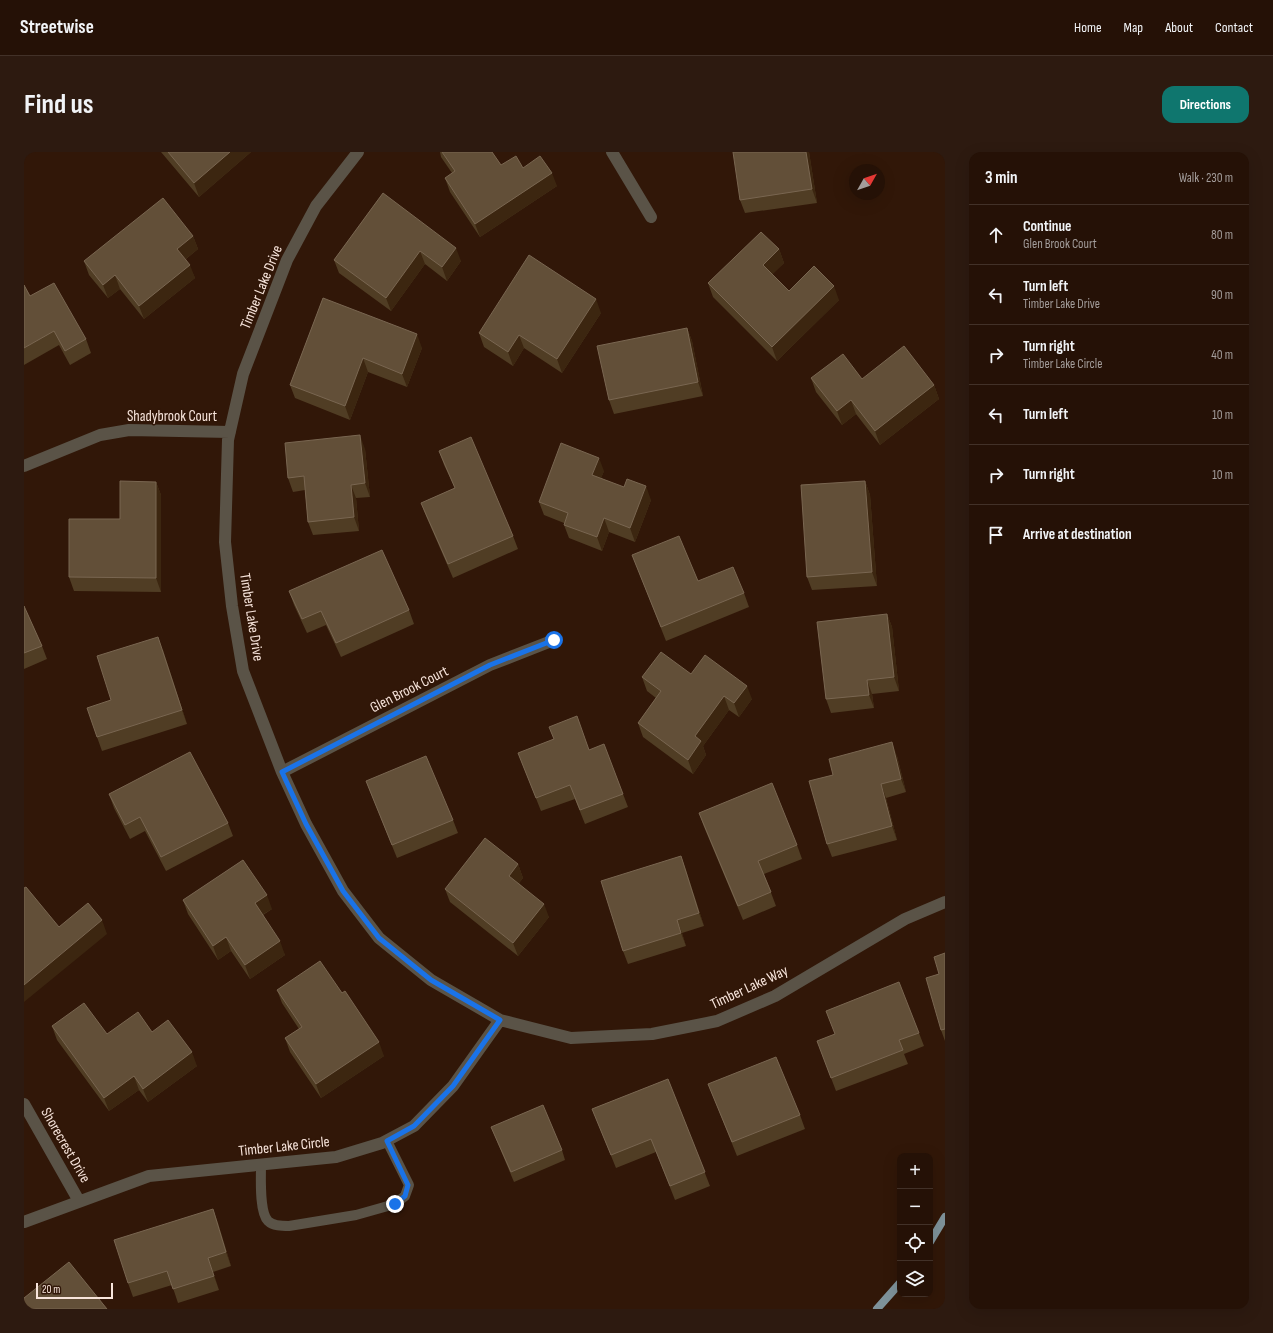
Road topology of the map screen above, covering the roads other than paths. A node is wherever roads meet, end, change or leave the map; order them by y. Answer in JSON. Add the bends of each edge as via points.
{"nodes":[{"id":1,"x":358,"y":152,"type":"edge"},
{"id":2,"x":612,"y":152,"type":"edge"},
{"id":3,"x":651,"y":217,"type":"dead end"},
{"id":4,"x":230,"y":432,"type":"junction"},
{"id":5,"x":24,"y":466,"type":"edge"},
{"id":6,"x":554,"y":640,"type":"dead end"},
{"id":7,"x":282,"y":772,"type":"junction"},
{"id":8,"x":945,"y":902,"type":"edge"},
{"id":9,"x":500,"y":1020,"type":"junction"},
{"id":10,"x":24,"y":1104,"type":"edge"},
{"id":11,"x":387,"y":1141,"type":"junction"},
{"id":12,"x":261,"y":1164,"type":"junction"},
{"id":13,"x":79,"y":1201,"type":"junction"},
{"id":14,"x":24,"y":1222,"type":"edge"}],
"edges":[{"from":1,"to":4,"type":"street","name":"Timber Lake Drive","via":[[316,206],[287,260],[243,374]]},
{"from":2,"to":3,"type":"street"},
{"from":4,"to":5,"type":"street","name":"Shadybrook Court","via":[[129,430],[100,435]]},
{"from":4,"to":7,"type":"street","name":"Timber Lake Drive","via":[[225,542],[232,606],[244,671]]},
{"from":6,"to":7,"type":"street","name":"Glen Brook Court","via":[[490,665]]},
{"from":7,"to":9,"type":"street","name":"Timber Lake Drive","via":[[306,824],[343,891],[379,938],[431,980]]},
{"from":8,"to":9,"type":"street","name":"Timber Lake Way","via":[[905,919],[775,996],[717,1021],[652,1034],[571,1038]]},
{"from":9,"to":11,"type":"street","name":"Timber Lake Circle","via":[[453,1086],[414,1126]]},
{"from":10,"to":13,"type":"street","name":"Shorecrest Drive"},
{"from":11,"to":12,"type":"street","name":"Timber Lake Circle","via":[[336,1156]]},
{"from":11,"to":12,"type":"lane","via":[[408,1185],[405,1196],[395,1204],[356,1215],[289,1226],[278,1226],[268,1221],[263,1211]]},
{"from":12,"to":13,"type":"street","name":"Timber Lake Circle","via":[[149,1176]]},
{"from":13,"to":14,"type":"street","name":"Timber Lake Circle"}]}
